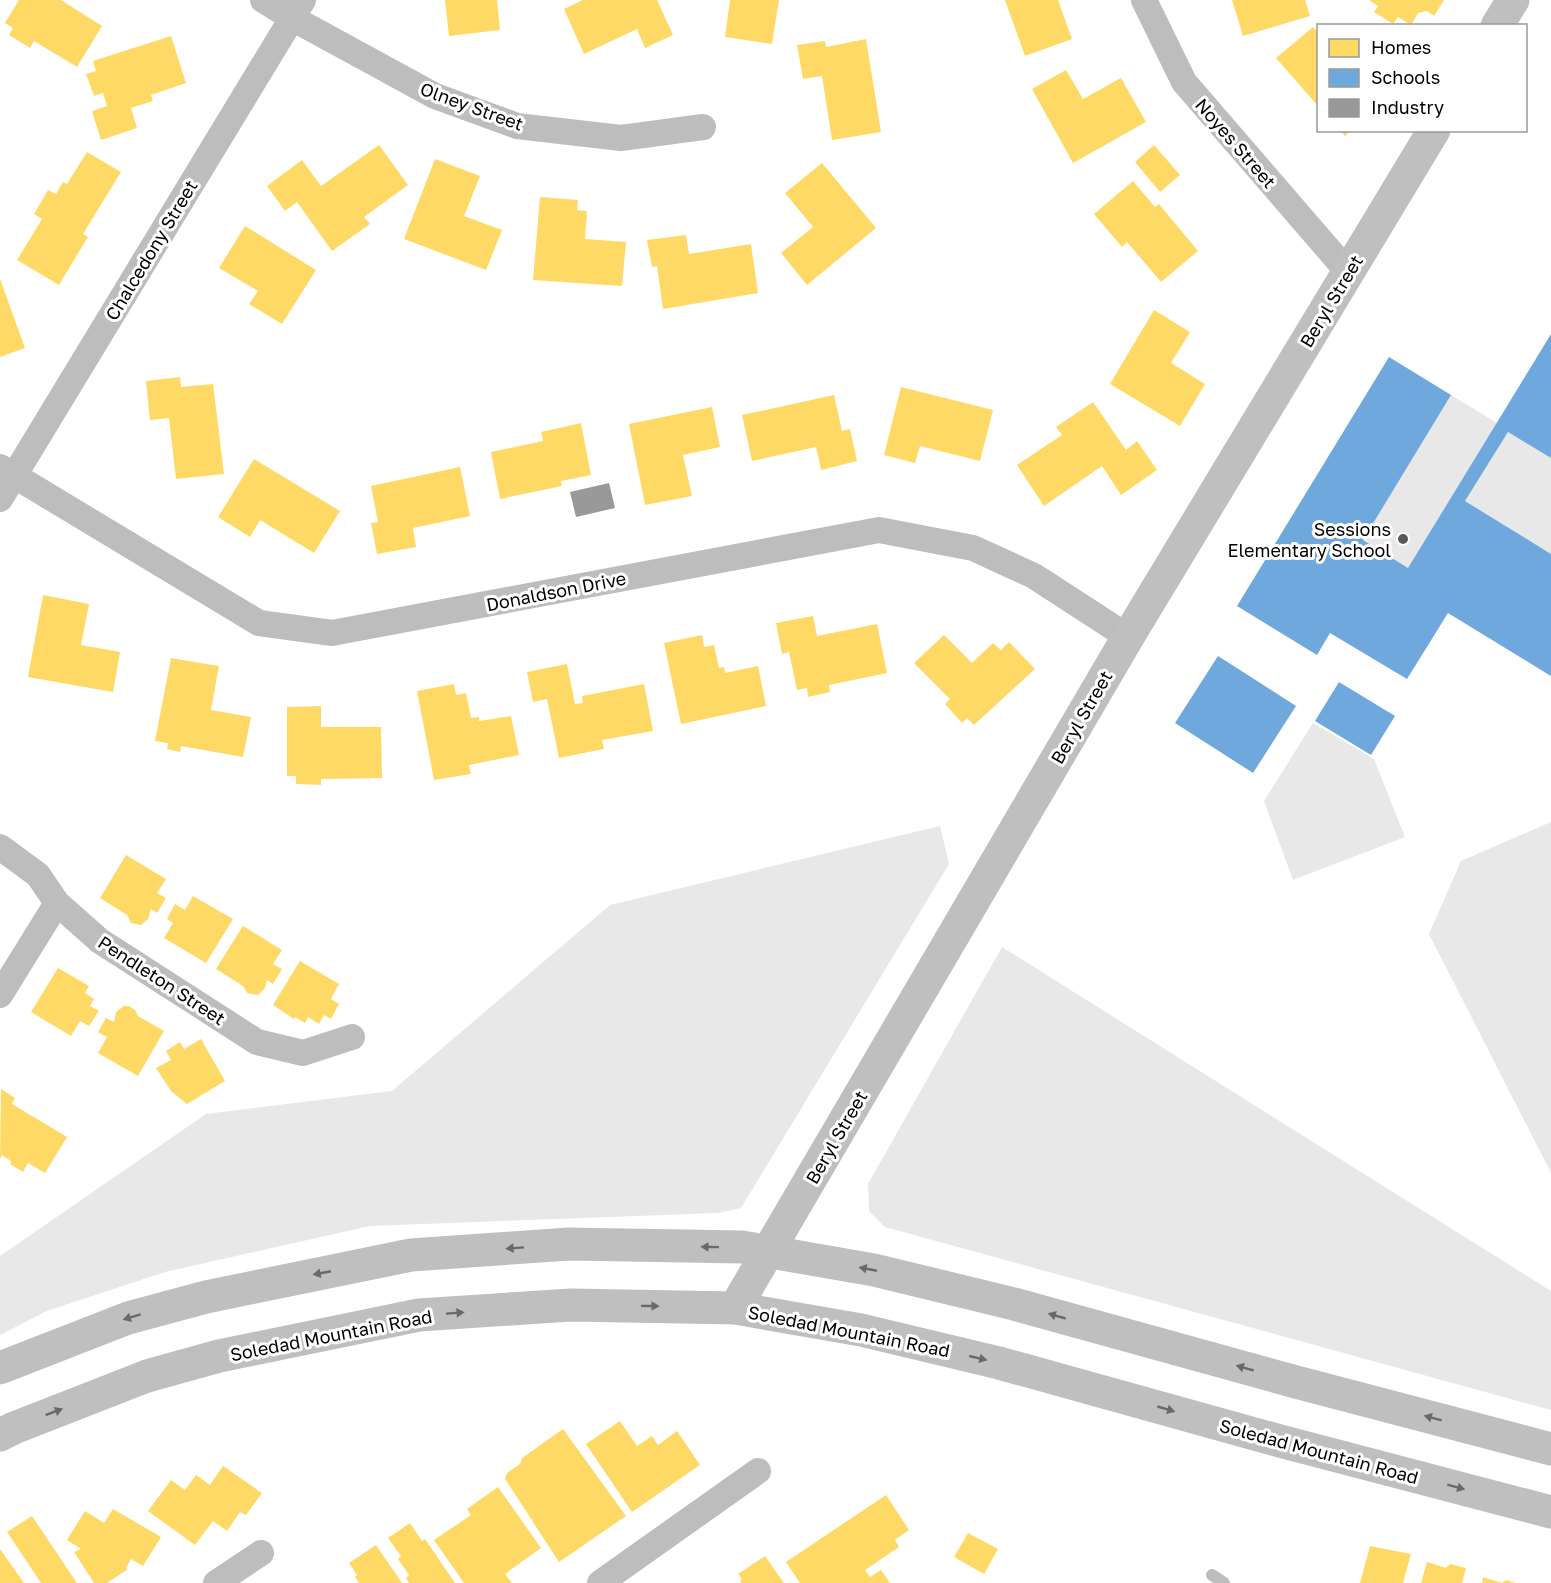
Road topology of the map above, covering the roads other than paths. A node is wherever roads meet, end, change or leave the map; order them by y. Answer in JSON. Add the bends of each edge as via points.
{"nodes":[{"id":1,"x":263,"y":0,"type":"edge"},
{"id":2,"x":1144,"y":0,"type":"edge"},
{"id":3,"x":1513,"y":0,"type":"edge"},
{"id":4,"x":297,"y":9,"type":"edge"},
{"id":5,"x":1498,"y":24,"type":"edge"},
{"id":6,"x":703,"y":127,"type":"dead end"},
{"id":7,"x":1433,"y":132,"type":"edge"},
{"id":8,"x":1348,"y":272,"type":"junction"},
{"id":9,"x":7,"y":471,"type":"edge"},
{"id":10,"x":0,"y":499,"type":"edge"},
{"id":11,"x":1128,"y":637,"type":"junction"},
{"id":12,"x":0,"y":848,"type":"edge"},
{"id":13,"x":57,"y":903,"type":"junction"},
{"id":14,"x":0,"y":995,"type":"edge"},
{"id":15,"x":351,"y":1037,"type":"dead end"},
{"id":16,"x":768,"y":1252,"type":"junction"},
{"id":17,"x":735,"y":1308,"type":"junction"},
{"id":18,"x":0,"y":1368,"type":"edge"},
{"id":19,"x":0,"y":1435,"type":"edge"},
{"id":20,"x":1551,"y":1449,"type":"edge"},
{"id":21,"x":758,"y":1471,"type":"dead end"},
{"id":22,"x":1551,"y":1512,"type":"edge"},
{"id":23,"x":261,"y":1553,"type":"dead end"},
{"id":24,"x":1212,"y":1575,"type":"dead end"},
{"id":25,"x":216,"y":1583,"type":"edge"},
{"id":26,"x":600,"y":1583,"type":"edge"},
{"id":27,"x":1224,"y":1583,"type":"edge"}],
"edges":[{"from":1,"to":4,"type":"street","name":"Olney Street"},
{"from":2,"to":8,"type":"street","name":"Noyes Street","via":[[1184,82]]},
{"from":3,"to":5,"type":"main road"},
{"from":4,"to":6,"type":"street","name":"Olney Street","via":[[435,96],[517,126],[621,138]]},
{"from":4,"to":9,"type":"street","name":"Chalcedony Street"},
{"from":7,"to":8,"type":"main road","name":"Beryl Street"},
{"from":8,"to":11,"type":"main road","name":"Beryl Street"},
{"from":9,"to":10,"type":"street","name":"Chalcedony Street"},
{"from":9,"to":11,"type":"street","name":"Donaldson Drive","via":[[259,623],[332,633],[879,530],[973,548],[1034,576]]},
{"from":11,"to":16,"type":"main road","name":"Beryl Street"},
{"from":12,"to":13,"type":"street","name":"Pendleton Street","via":[[38,875]]},
{"from":13,"to":14,"type":"street"},
{"from":13,"to":15,"type":"street","name":"Pendleton Street","via":[[100,941],[257,1042],[303,1053]]},
{"from":16,"to":17,"type":"main road","name":"Beryl Street"},
{"from":16,"to":18,"type":"main road","one_way":true,"via":[[742,1247],[569,1244],[411,1255],[206,1296],[128,1318]]},
{"from":20,"to":16,"type":"main road","one_way":true,"via":[[1014,1304],[874,1270]]},
{"from":19,"to":17,"type":"main road","name":"Soledad Mountain Road","one_way":true,"via":[[147,1376],[219,1356],[419,1315],[571,1305]]},
{"from":17,"to":22,"type":"main road","name":"Soledad Mountain Road","one_way":true,"via":[[861,1330],[987,1360]]},
{"from":21,"to":26,"type":"street"},
{"from":23,"to":25,"type":"street"},
{"from":24,"to":27,"type":"lane"}]}
